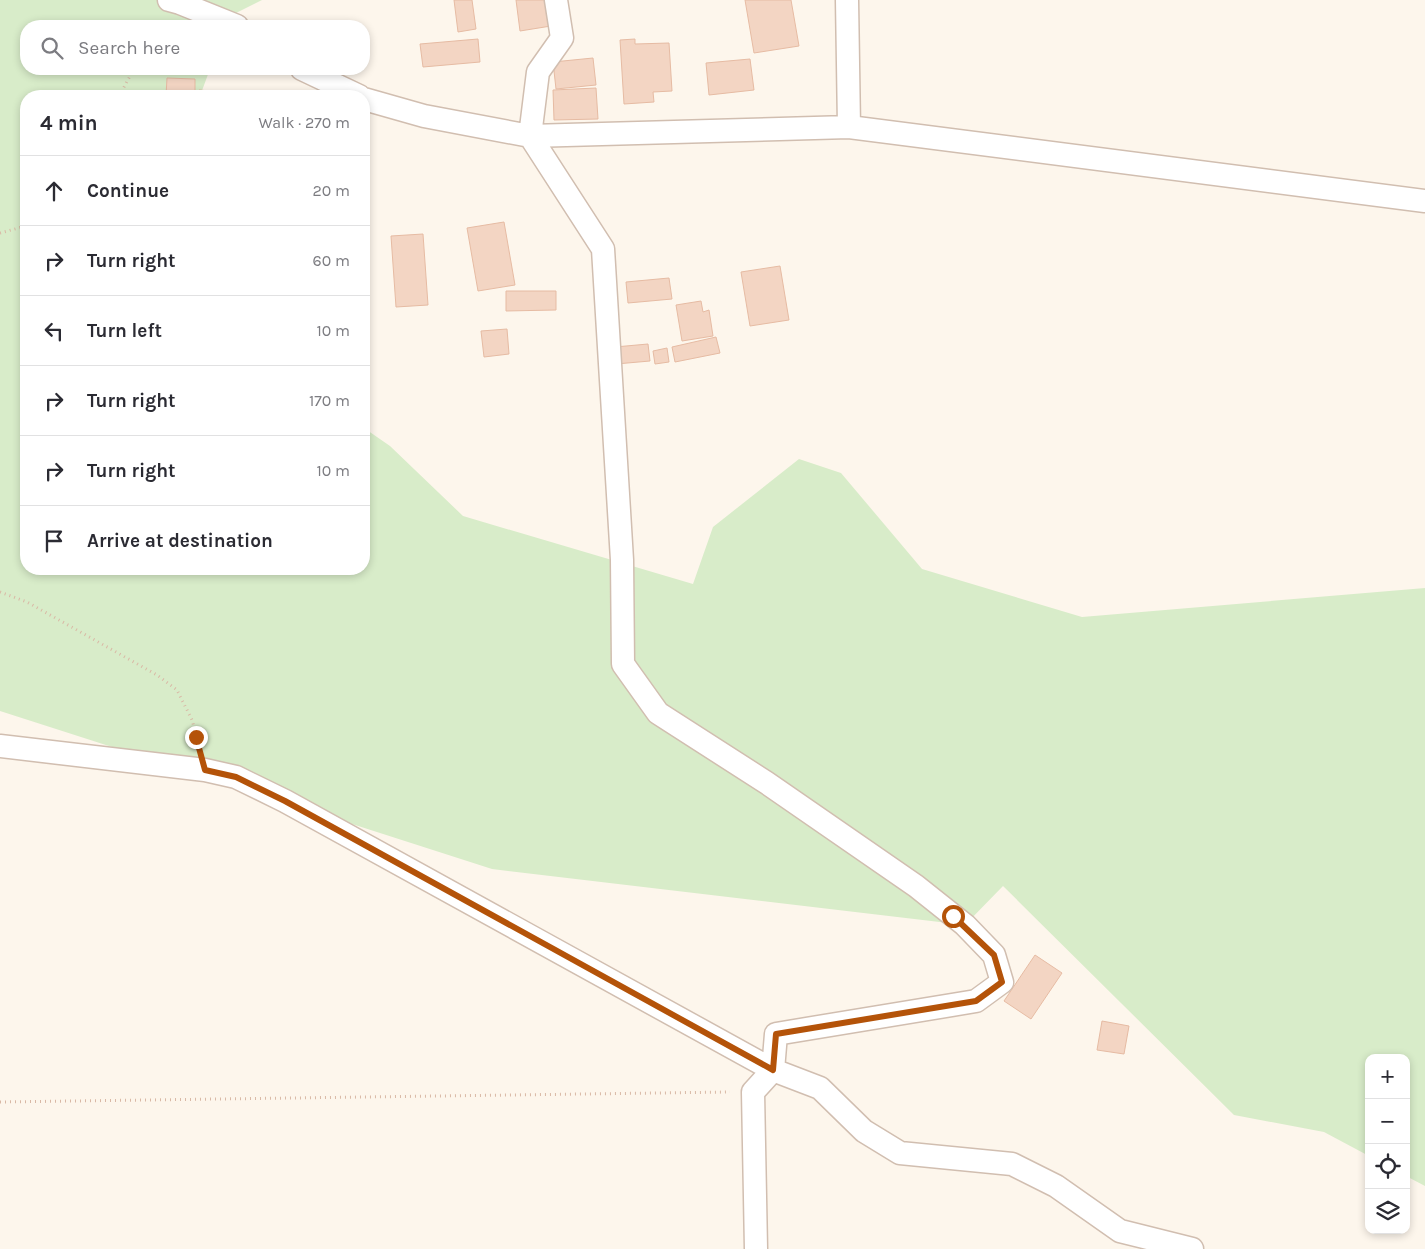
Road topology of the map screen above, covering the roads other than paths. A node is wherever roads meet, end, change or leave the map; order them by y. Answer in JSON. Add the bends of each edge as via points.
{"nodes":[{"id":1,"x":169,"y":0,"type":"edge"},
{"id":2,"x":556,"y":0,"type":"edge"},
{"id":3,"x":847,"y":0,"type":"edge"},
{"id":4,"x":221,"y":20,"type":"edge"},
{"id":5,"x":314,"y":75,"type":"edge"},
{"id":6,"x":346,"y":90,"type":"edge"},
{"id":7,"x":370,"y":101,"type":"edge"},
{"id":8,"x":849,"y":126,"type":"junction"},
{"id":9,"x":530,"y":136,"type":"junction"},
{"id":10,"x":1425,"y":201,"type":"edge"},
{"id":11,"x":0,"y":746,"type":"edge"},
{"id":12,"x":773,"y":1070,"type":"junction"},
{"id":13,"x":756,"y":1249,"type":"edge"},
{"id":14,"x":1192,"y":1249,"type":"edge"}],
"edges":[{"from":1,"to":4,"type":"street"},
{"from":2,"to":9,"type":"street","via":[[562,38],[538,72]]},
{"from":3,"to":8,"type":"street"},
{"from":5,"to":6,"type":"street"},
{"from":7,"to":9,"type":"street","via":[[424,116]]},
{"from":8,"to":9,"type":"street"},
{"from":8,"to":10,"type":"street"},
{"from":9,"to":12,"type":"street","via":[[603,249],[622,560],[623,664],[658,713],[916,886],[965,926],[994,955],[1002,982],[976,1001],[776,1034]]},
{"from":11,"to":12,"type":"street","via":[[205,770],[236,777]]},
{"from":12,"to":13,"type":"street","via":[[754,1092]]},
{"from":12,"to":14,"type":"street","via":[[820,1088],[864,1131],[900,1153],[1012,1164],[1056,1186],[1120,1230]]}]}
